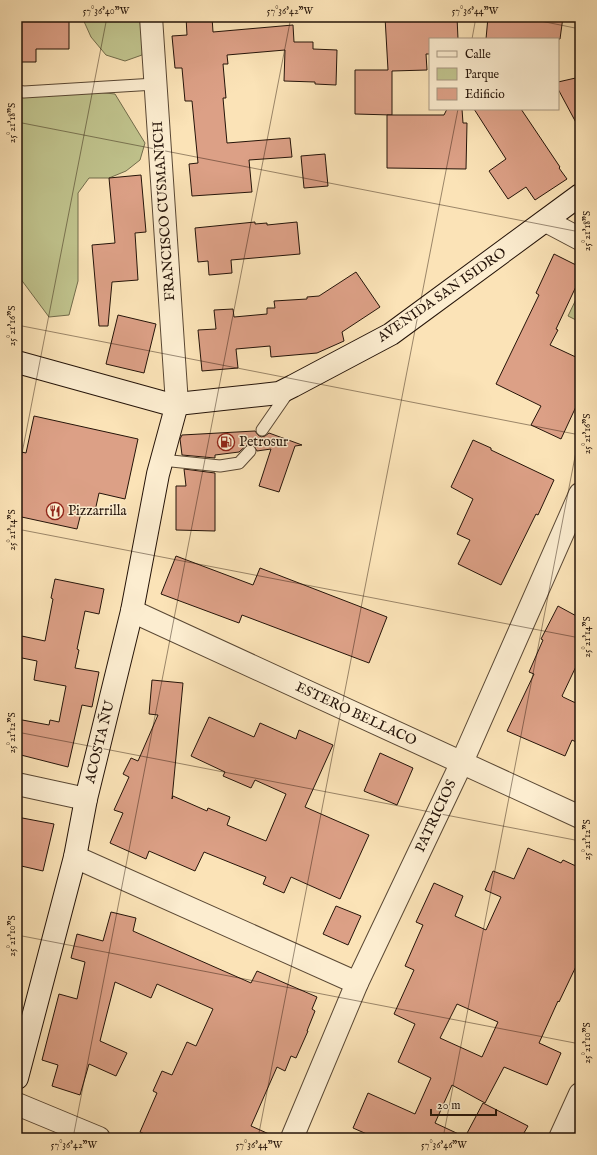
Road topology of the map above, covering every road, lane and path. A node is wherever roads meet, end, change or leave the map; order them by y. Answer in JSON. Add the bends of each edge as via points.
{"nodes":[{"id":1,"x":151,"y":17,"type":"edge"},
{"id":2,"x":155,"y":84,"type":"junction"},
{"id":3,"x":17,"y":91,"type":"edge"},
{"id":4,"x":580,"y":195,"type":"edge"},
{"id":5,"x":546,"y":221,"type":"junction"},
{"id":6,"x":580,"y":239,"type":"edge"},
{"id":7,"x":17,"y":362,"type":"edge"},
{"id":8,"x":293,"y":386,"type":"junction"},
{"id":9,"x":177,"y":404,"type":"junction"},
{"id":10,"x":262,"y":430,"type":"dead end"},
{"id":11,"x":250,"y":451,"type":"dead end"},
{"id":12,"x":162,"y":460,"type":"junction"},
{"id":13,"x":580,"y":494,"type":"edge"},
{"id":14,"x":132,"y":611,"type":"junction"},
{"id":15,"x":462,"y":762,"type":"junction"},
{"id":16,"x":17,"y":784,"type":"edge"},
{"id":17,"x":86,"y":799,"type":"junction"},
{"id":18,"x":580,"y":818,"type":"edge"},
{"id":19,"x":75,"y":857,"type":"junction"},
{"id":20,"x":357,"y":983,"type":"junction"},
{"id":21,"x":17,"y":1078,"type":"edge"},
{"id":22,"x":580,"y":1094,"type":"edge"},
{"id":23,"x":17,"y":1104,"type":"edge"},
{"id":24,"x":99,"y":1138,"type":"edge"},
{"id":25,"x":292,"y":1138,"type":"edge"},
{"id":26,"x":560,"y":1138,"type":"edge"}],
"edges":[{"from":1,"to":2,"type":"street","name":"FRANCISCO CUSMANICH"},
{"from":2,"to":3,"type":"lane"},
{"from":2,"to":9,"type":"street","name":"FRANCISCO CUSMANICH"},
{"from":4,"to":5,"type":"street","name":"AVENIDA SAN ISIDRO"},
{"from":5,"to":6,"type":"street"},
{"from":5,"to":8,"type":"street","name":"AVENIDA SAN ISIDRO","via":[[391,334]]},
{"from":7,"to":9,"type":"street","name":"AVENIDA SAN ISIDRO","via":[[165,403]]},
{"from":8,"to":9,"type":"street","name":"AVENIDA SAN ISIDRO","via":[[280,393]]},
{"from":8,"to":10,"type":"lane"},
{"from":9,"to":12,"type":"street","name":"ACOSTA ÑU"},
{"from":11,"to":12,"type":"lane","via":[[239,463],[220,466]]},
{"from":12,"to":14,"type":"street","name":"ACOSTA ÑU"},
{"from":13,"to":15,"type":"street","name":"PATRICIOS"},
{"from":14,"to":15,"type":"street","name":"ESTERO BELLACO"},
{"from":14,"to":17,"type":"street","name":"ACOSTA ÑU"},
{"from":15,"to":18,"type":"street","name":"ESTERO BELLACO"},
{"from":15,"to":20,"type":"street","name":"PATRICIOS"},
{"from":16,"to":17,"type":"street"},
{"from":17,"to":19,"type":"street","name":"ACOSTA ÑU"},
{"from":19,"to":20,"type":"street"},
{"from":19,"to":21,"type":"street","name":"ACOSTA ÑU"},
{"from":20,"to":25,"type":"street","name":"PATRICIOS"},
{"from":22,"to":26,"type":"street"},
{"from":23,"to":24,"type":"street"}]}
